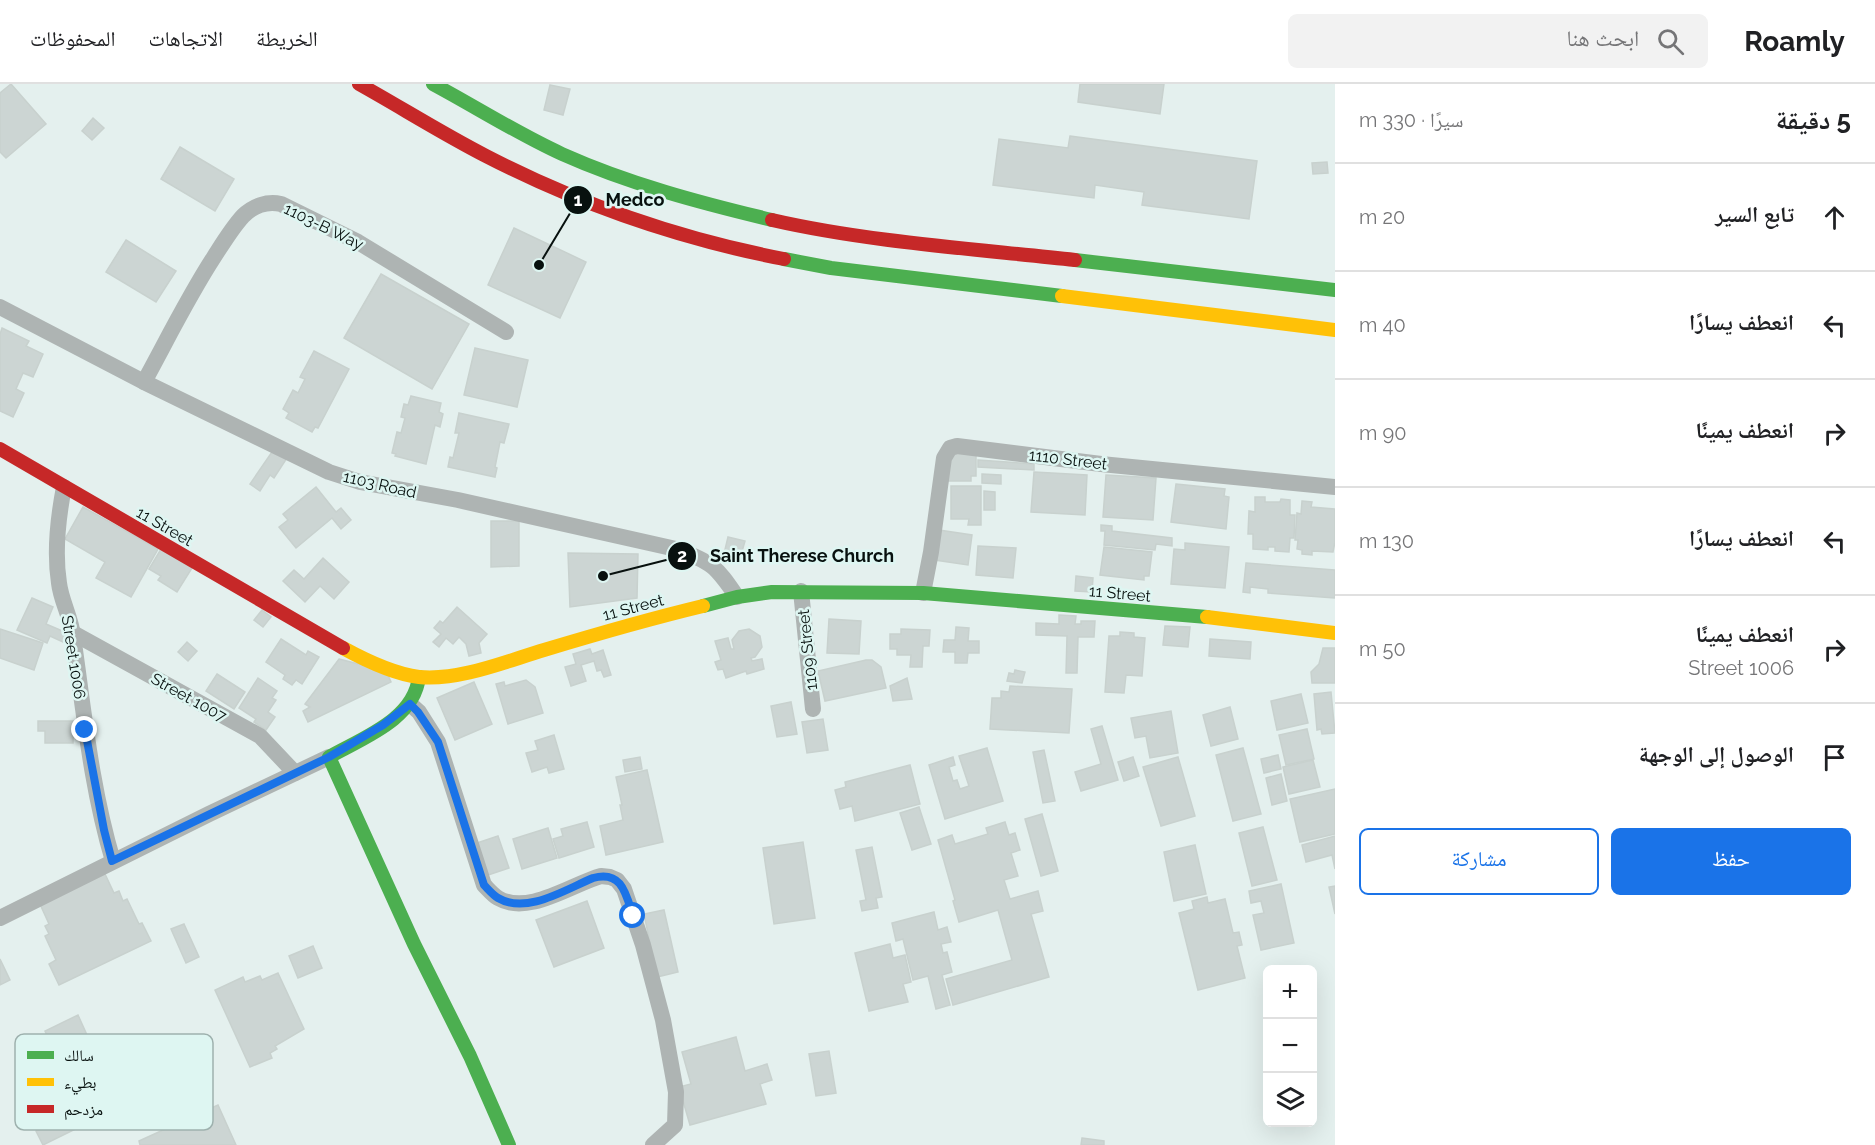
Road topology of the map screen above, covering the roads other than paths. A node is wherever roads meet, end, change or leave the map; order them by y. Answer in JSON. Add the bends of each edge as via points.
{"nodes":[{"id":1,"x":359,"y":84,"type":"edge"},
{"id":2,"x":432,"y":84,"type":"edge"},
{"id":3,"x":1335,"y":290,"type":"edge"},
{"id":4,"x":0,"y":307,"type":"edge"},
{"id":5,"x":1335,"y":330,"type":"edge"},
{"id":6,"x":506,"y":333,"type":"dead end"},
{"id":7,"x":144,"y":382,"type":"junction"},
{"id":8,"x":0,"y":449,"type":"edge"},
{"id":9,"x":64,"y":487,"type":"junction"},
{"id":10,"x":1335,"y":487,"type":"edge"},
{"id":11,"x":801,"y":591,"type":"junction"},
{"id":12,"x":923,"y":593,"type":"junction"},
{"id":13,"x":737,"y":597,"type":"junction"},
{"id":14,"x":73,"y":633,"type":"junction"},
{"id":15,"x":1335,"y":633,"type":"edge"},
{"id":16,"x":419,"y":677,"type":"junction"},
{"id":17,"x":410,"y":704,"type":"junction"},
{"id":18,"x":813,"y":709,"type":"dead end"},
{"id":19,"x":329,"y":757,"type":"junction"},
{"id":20,"x":295,"y":773,"type":"junction"},
{"id":21,"x":112,"y":861,"type":"junction"},
{"id":22,"x":0,"y":918,"type":"edge"},
{"id":23,"x":509,"y":1145,"type":"edge"},
{"id":24,"x":653,"y":1145,"type":"edge"}],
"edges":[{"from":1,"to":5,"type":"main road","via":[[453,139],[545,185],[646,225],[698,240],[831,268]]},
{"from":2,"to":3,"type":"main road","via":[[561,153],[609,172],[673,194],[776,220],[884,238]]},
{"from":4,"to":7,"type":"street","name":"1103 Road"},
{"from":6,"to":7,"type":"street","name":"1103-B Way","via":[[358,242],[281,204],[267,203],[244,215],[226,239]]},
{"from":7,"to":13,"type":"street","name":"1103 Road","via":[[330,472],[360,482],[458,500],[684,552],[714,566]]},
{"from":8,"to":9,"type":"main road","name":"11 Street"},
{"from":9,"to":14,"type":"street","name":"Street 1006","via":[[56,562]]},
{"from":9,"to":16,"type":"main road","name":"11 Street","via":[[349,651]]},
{"from":10,"to":12,"type":"street","name":"1110 Street","via":[[957,446],[950,448],[944,458]]},
{"from":11,"to":12,"type":"main road","name":"11 Street"},
{"from":11,"to":13,"type":"main road","name":"11 Street"},
{"from":11,"to":18,"type":"street","name":"1109 Street"},
{"from":12,"to":15,"type":"main road","name":"11 Street","via":[[1193,615]]},
{"from":13,"to":16,"type":"main road","name":"11 Street","via":[[481,669]]},
{"from":14,"to":20,"type":"street","name":"Street 1007","via":[[260,736]]},
{"from":14,"to":21,"type":"street","name":"Street 1006","via":[[90,762]]},
{"from":16,"to":17,"type":"main road","via":[[418,691]]},
{"from":17,"to":19,"type":"main road"},
{"from":17,"to":24,"type":"street","via":[[438,742],[484,885],[498,898],[514,903],[543,899],[601,876],[617,880],[624,890],[663,1020],[676,1092],[675,1125]]},
{"from":19,"to":20,"type":"street"},
{"from":19,"to":23,"type":"main road"},
{"from":20,"to":21,"type":"street"},
{"from":21,"to":22,"type":"street"}]}
